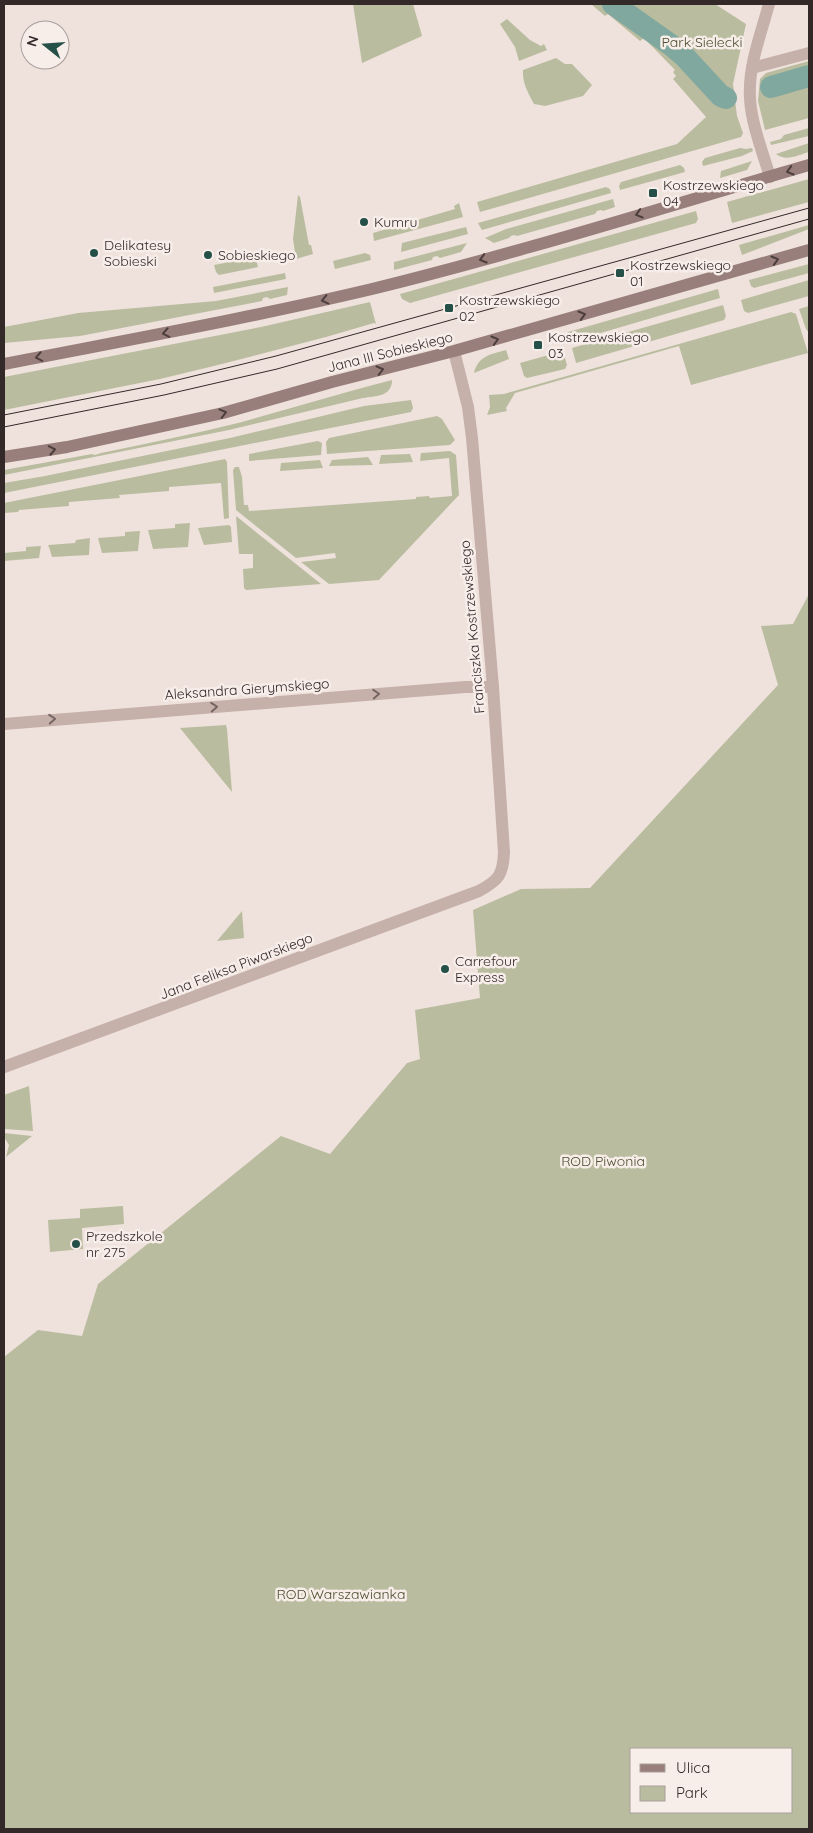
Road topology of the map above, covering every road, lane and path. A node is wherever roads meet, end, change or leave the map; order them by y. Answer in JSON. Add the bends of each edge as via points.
{"nodes":[{"id":1,"x":769,"y":4,"type":"edge"},
{"id":2,"x":809,"y":53,"type":"edge"},
{"id":3,"x":752,"y":68,"type":"junction"},
{"id":4,"x":809,"y":165,"type":"edge"},
{"id":5,"x":770,"y":177,"type":"junction"},
{"id":6,"x":809,"y":250,"type":"edge"},
{"id":7,"x":454,"y":351,"type":"junction"},
{"id":8,"x":4,"y":364,"type":"edge"},
{"id":9,"x":4,"y":457,"type":"edge"},
{"id":10,"x":493,"y":687,"type":"junction"},
{"id":11,"x":4,"y":724,"type":"edge"},
{"id":12,"x":479,"y":891,"type":"joint"},
{"id":13,"x":4,"y":1068,"type":"edge"}],
"edges":[{"from":1,"to":3,"type":"street"},
{"from":2,"to":3,"type":"street"},
{"from":3,"to":5,"type":"street","via":[[750,106]]},
{"from":4,"to":5,"type":"main road","one_way":true},
{"from":5,"to":8,"type":"main road","one_way":true,"via":[[371,289]]},
{"from":7,"to":6,"type":"main road","name":"Jana III Sobieskiego","one_way":true},
{"from":9,"to":7,"type":"main road","name":"Jana III Sobieskiego","one_way":true,"via":[[195,420]]},
{"from":7,"to":10,"type":"street","name":"Franciszka Kostrzewskiego","via":[[472,429]]},
{"from":11,"to":10,"type":"street","name":"Aleksandra Gierymskiego","one_way":true},
{"from":10,"to":12,"type":"street","name":"Franciszka Kostrzewskiego","via":[[504,852],[500,874]]},
{"from":12,"to":13,"type":"street","name":"Jana Feliksa Piwarskiego"}]}
